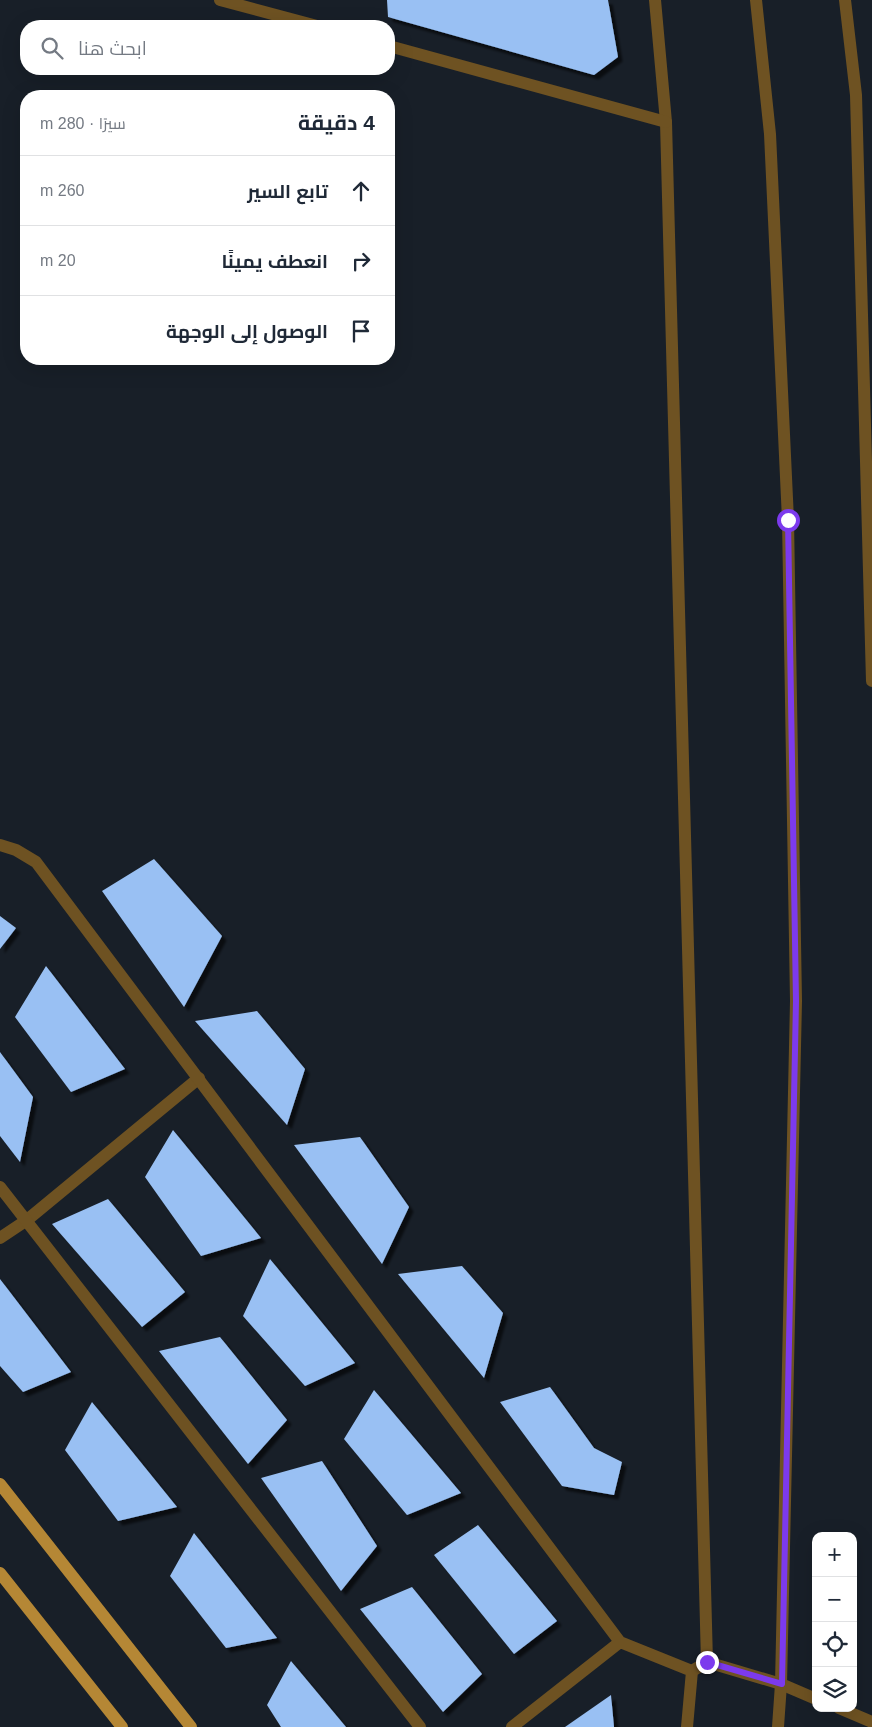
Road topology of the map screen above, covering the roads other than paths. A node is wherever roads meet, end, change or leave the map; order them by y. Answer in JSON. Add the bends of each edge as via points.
{"nodes":[{"id":1,"x":220,"y":0,"type":"edge"},
{"id":2,"x":260,"y":0,"type":"edge"},
{"id":3,"x":655,"y":0,"type":"edge"},
{"id":4,"x":756,"y":0,"type":"edge"},
{"id":5,"x":845,"y":0,"type":"edge"},
{"id":6,"x":249,"y":7,"type":"junction"},
{"id":7,"x":296,"y":20,"type":"edge"},
{"id":8,"x":395,"y":48,"type":"edge"},
{"id":9,"x":666,"y":122,"type":"junction"},
{"id":10,"x":872,"y":681,"type":"edge"},
{"id":11,"x":0,"y":845,"type":"edge"},
{"id":12,"x":199,"y":1078,"type":"junction"},
{"id":13,"x":0,"y":1187,"type":"edge"},
{"id":14,"x":27,"y":1220,"type":"junction"},
{"id":15,"x":0,"y":1238,"type":"edge"},
{"id":16,"x":0,"y":1484,"type":"edge"},
{"id":17,"x":0,"y":1573,"type":"edge"},
{"id":18,"x":620,"y":1642,"type":"junction"},
{"id":19,"x":707,"y":1662,"type":"junction"},
{"id":20,"x":692,"y":1671,"type":"junction"},
{"id":21,"x":782,"y":1684,"type":"junction"},
{"id":22,"x":812,"y":1696,"type":"edge"},
{"id":23,"x":848,"y":1712,"type":"edge"},
{"id":24,"x":872,"y":1722,"type":"edge"},
{"id":25,"x":122,"y":1727,"type":"edge"},
{"id":26,"x":191,"y":1727,"type":"edge"},
{"id":27,"x":420,"y":1727,"type":"edge"},
{"id":28,"x":512,"y":1727,"type":"edge"},
{"id":29,"x":687,"y":1727,"type":"edge"},
{"id":30,"x":778,"y":1727,"type":"edge"}],
"edges":[{"from":1,"to":6,"type":"street"},
{"from":2,"to":6,"type":"street"},
{"from":3,"to":9,"type":"street"},
{"from":4,"to":21,"type":"street","via":[[770,134],[788,520],[796,1001]]},
{"from":5,"to":10,"type":"street","via":[[856,95]]},
{"from":6,"to":7,"type":"street"},
{"from":8,"to":9,"type":"street"},
{"from":9,"to":19,"type":"street"},
{"from":11,"to":12,"type":"street","via":[[36,862]]},
{"from":12,"to":14,"type":"street"},
{"from":12,"to":18,"type":"street"},
{"from":13,"to":14,"type":"street"},
{"from":14,"to":15,"type":"street"},
{"from":14,"to":27,"type":"street"},
{"from":16,"to":26,"type":"main road"},
{"from":17,"to":25,"type":"main road"},
{"from":18,"to":20,"type":"street"},
{"from":18,"to":28,"type":"street"},
{"from":19,"to":20,"type":"street"},
{"from":19,"to":21,"type":"street"},
{"from":20,"to":29,"type":"street"},
{"from":21,"to":22,"type":"street"},
{"from":21,"to":30,"type":"street"},
{"from":23,"to":24,"type":"street"}]}
